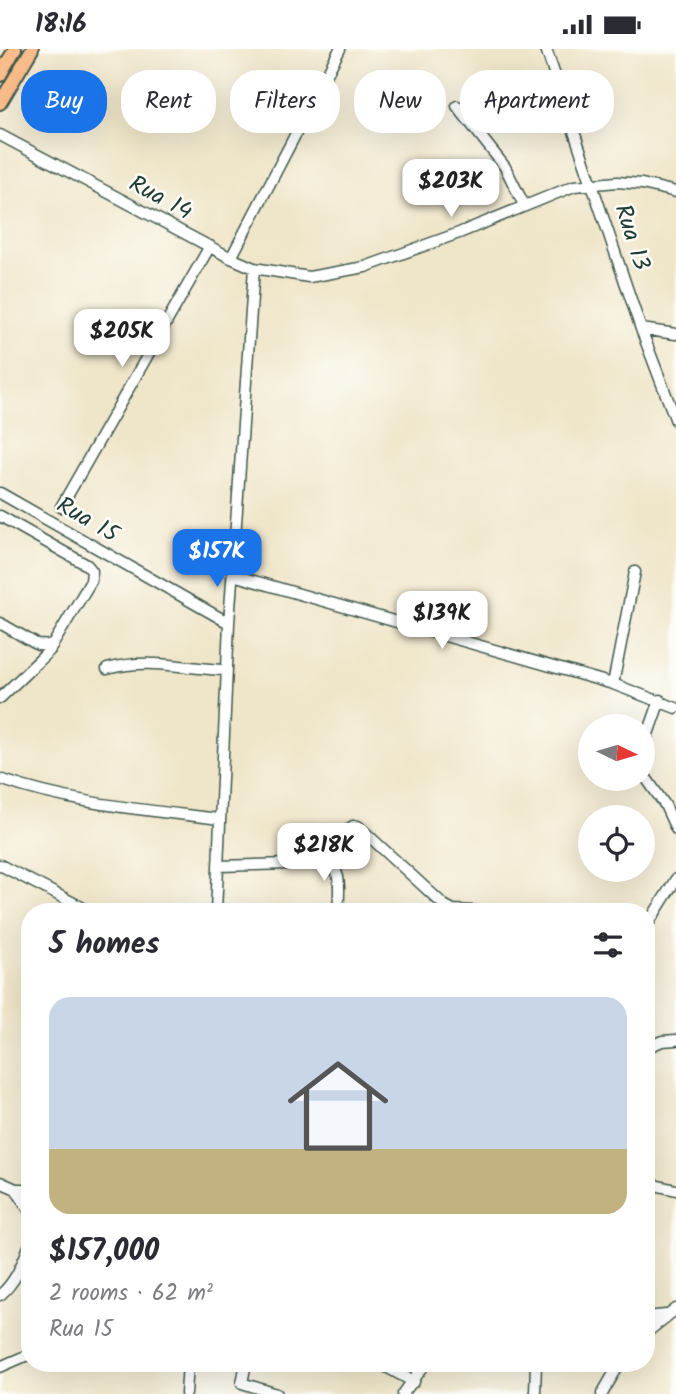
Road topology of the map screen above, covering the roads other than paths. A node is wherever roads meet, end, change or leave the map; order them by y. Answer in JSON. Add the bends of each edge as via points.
{"nodes":[{"id":1,"x":15,"y":49,"type":"edge"},
{"id":2,"x":32,"y":49,"type":"edge"},
{"id":3,"x":340,"y":49,"type":"edge"},
{"id":4,"x":546,"y":49,"type":"edge"},
{"id":5,"x":0,"y":75,"type":"edge"},
{"id":6,"x":0,"y":103,"type":"edge"},
{"id":7,"x":457,"y":106,"type":"dead end"},
{"id":8,"x":0,"y":135,"type":"edge"},
{"id":9,"x":594,"y":185,"type":"junction"},
{"id":10,"x":676,"y":192,"type":"edge"},
{"id":11,"x":524,"y":205,"type":"junction"},
{"id":12,"x":210,"y":246,"type":"junction"},
{"id":13,"x":230,"y":258,"type":"junction"},
{"id":14,"x":254,"y":268,"type":"junction"},
{"id":15,"x":641,"y":329,"type":"junction"},
{"id":16,"x":676,"y":334,"type":"edge"},
{"id":17,"x":676,"y":421,"type":"edge"},
{"id":18,"x":0,"y":493,"type":"edge"},
{"id":19,"x":61,"y":507,"type":"dead end"},
{"id":20,"x":0,"y":516,"type":"edge"},
{"id":21,"x":60,"y":527,"type":"junction"},
{"id":22,"x":52,"y":545,"type":"junction"},
{"id":23,"x":635,"y":572,"type":"dead end"},
{"id":24,"x":233,"y":575,"type":"junction"},
{"id":25,"x":229,"y":622,"type":"junction"},
{"id":26,"x":0,"y":623,"type":"edge"},
{"id":27,"x":50,"y":650,"type":"dead end"},
{"id":28,"x":107,"y":669,"type":"dead end"},
{"id":29,"x":227,"y":670,"type":"junction"},
{"id":30,"x":613,"y":684,"type":"junction"},
{"id":31,"x":0,"y":698,"type":"edge"},
{"id":32,"x":660,"y":700,"type":"junction"},
{"id":33,"x":676,"y":708,"type":"edge"},
{"id":34,"x":655,"y":714,"type":"edge"},
{"id":35,"x":0,"y":779,"type":"edge"},
{"id":36,"x":655,"y":791,"type":"edge"},
{"id":37,"x":220,"y":819,"type":"junction"},
{"id":38,"x":676,"y":829,"type":"edge"},
{"id":39,"x":322,"y":850,"type":"junction"},
{"id":40,"x":0,"y":865,"type":"edge"},
{"id":41,"x":218,"y":866,"type":"junction"},
{"id":42,"x":676,"y":879,"type":"edge"},
{"id":43,"x":69,"y":903,"type":"edge"},
{"id":44,"x":216,"y":903,"type":"edge"},
{"id":45,"x":338,"y":903,"type":"edge"},
{"id":46,"x":442,"y":903,"type":"edge"},
{"id":47,"x":655,"y":913,"type":"edge"},
{"id":48,"x":676,"y":1041,"type":"edge"},
{"id":49,"x":655,"y":1044,"type":"edge"},
{"id":50,"x":0,"y":1182,"type":"edge"},
{"id":51,"x":655,"y":1185,"type":"edge"},
{"id":52,"x":16,"y":1189,"type":"junction"},
{"id":53,"x":21,"y":1189,"type":"edge"},
{"id":54,"x":676,"y":1190,"type":"edge"},
{"id":55,"x":21,"y":1197,"type":"edge"},
{"id":56,"x":21,"y":1267,"type":"edge"},
{"id":57,"x":0,"y":1295,"type":"edge"},
{"id":58,"x":672,"y":1312,"type":"edge"},
{"id":59,"x":655,"y":1326,"type":"edge"},
{"id":60,"x":21,"y":1359,"type":"edge"},
{"id":61,"x":0,"y":1367,"type":"edge"},
{"id":62,"x":187,"y":1372,"type":"edge"},
{"id":63,"x":244,"y":1372,"type":"edge"},
{"id":64,"x":395,"y":1372,"type":"edge"},
{"id":65,"x":421,"y":1372,"type":"edge"},
{"id":66,"x":536,"y":1372,"type":"edge"},
{"id":67,"x":615,"y":1372,"type":"edge"},
{"id":68,"x":414,"y":1383,"type":"junction"},
{"id":69,"x":186,"y":1394,"type":"edge"},
{"id":70,"x":277,"y":1394,"type":"edge"},
{"id":71,"x":403,"y":1394,"type":"edge"},
{"id":72,"x":535,"y":1394,"type":"edge"},
{"id":73,"x":602,"y":1394,"type":"edge"}],
"edges":[{"from":1,"to":5,"type":"main road"},
{"from":2,"to":6,"type":"main road"},
{"from":3,"to":13,"type":"street"},
{"from":4,"to":9,"type":"street","name":"Rua 13"},
{"from":7,"to":11,"type":"street","via":[[505,167]]},
{"from":8,"to":12,"type":"street","name":"Rua 14"},
{"from":9,"to":10,"type":"street","name":"Rua 14","via":[[642,184]]},
{"from":9,"to":11,"type":"street","name":"Rua 14","via":[[574,186]]},
{"from":9,"to":15,"type":"street","name":"Rua 13"},
{"from":11,"to":14,"type":"street","name":"Rua 14","via":[[365,267],[309,277]]},
{"from":12,"to":13,"type":"street","name":"Rua 14"},
{"from":12,"to":19,"type":"street"},
{"from":13,"to":14,"type":"street","name":"Rua 14"},
{"from":14,"to":24,"type":"street"},
{"from":15,"to":16,"type":"street"},
{"from":15,"to":17,"type":"street","name":"Rua 13"},
{"from":18,"to":21,"type":"street","name":"Rua 15"},
{"from":20,"to":22,"type":"street"},
{"from":21,"to":22,"type":"street"},
{"from":21,"to":25,"type":"street","name":"Rua 15"},
{"from":22,"to":26,"type":"street","via":[[92,571],[91,581],[52,646],[38,645]]},
{"from":23,"to":30,"type":"street"},
{"from":24,"to":25,"type":"street"},
{"from":24,"to":30,"type":"street"},
{"from":25,"to":29,"type":"street"},
{"from":27,"to":31,"type":"street"},
{"from":28,"to":29,"type":"street","via":[[153,662]]},
{"from":29,"to":37,"type":"street"},
{"from":30,"to":32,"type":"street"},
{"from":32,"to":33,"type":"street"},
{"from":32,"to":34,"type":"street"},
{"from":35,"to":37,"type":"street","via":[[112,805]]},
{"from":36,"to":38,"type":"street"},
{"from":37,"to":41,"type":"street"},
{"from":39,"to":41,"type":"street","via":[[289,864]]},
{"from":39,"to":45,"type":"street","via":[[339,874]]},
{"from":39,"to":46,"type":"street","via":[[358,826]]},
{"from":40,"to":43,"type":"street"},
{"from":41,"to":44,"type":"street"},
{"from":42,"to":47,"type":"street"},
{"from":48,"to":49,"type":"street"},
{"from":50,"to":52,"type":"street"},
{"from":51,"to":54,"type":"street"},
{"from":52,"to":53,"type":"street"},
{"from":52,"to":55,"type":"street"},
{"from":56,"to":57,"type":"street"},
{"from":58,"to":59,"type":"street"},
{"from":60,"to":61,"type":"street"},
{"from":62,"to":69,"type":"street"},
{"from":63,"to":70,"type":"street","via":[[242,1383]]},
{"from":64,"to":68,"type":"street"},
{"from":65,"to":68,"type":"street"},
{"from":66,"to":72,"type":"street"},
{"from":67,"to":73,"type":"street"},
{"from":68,"to":71,"type":"street"}]}
